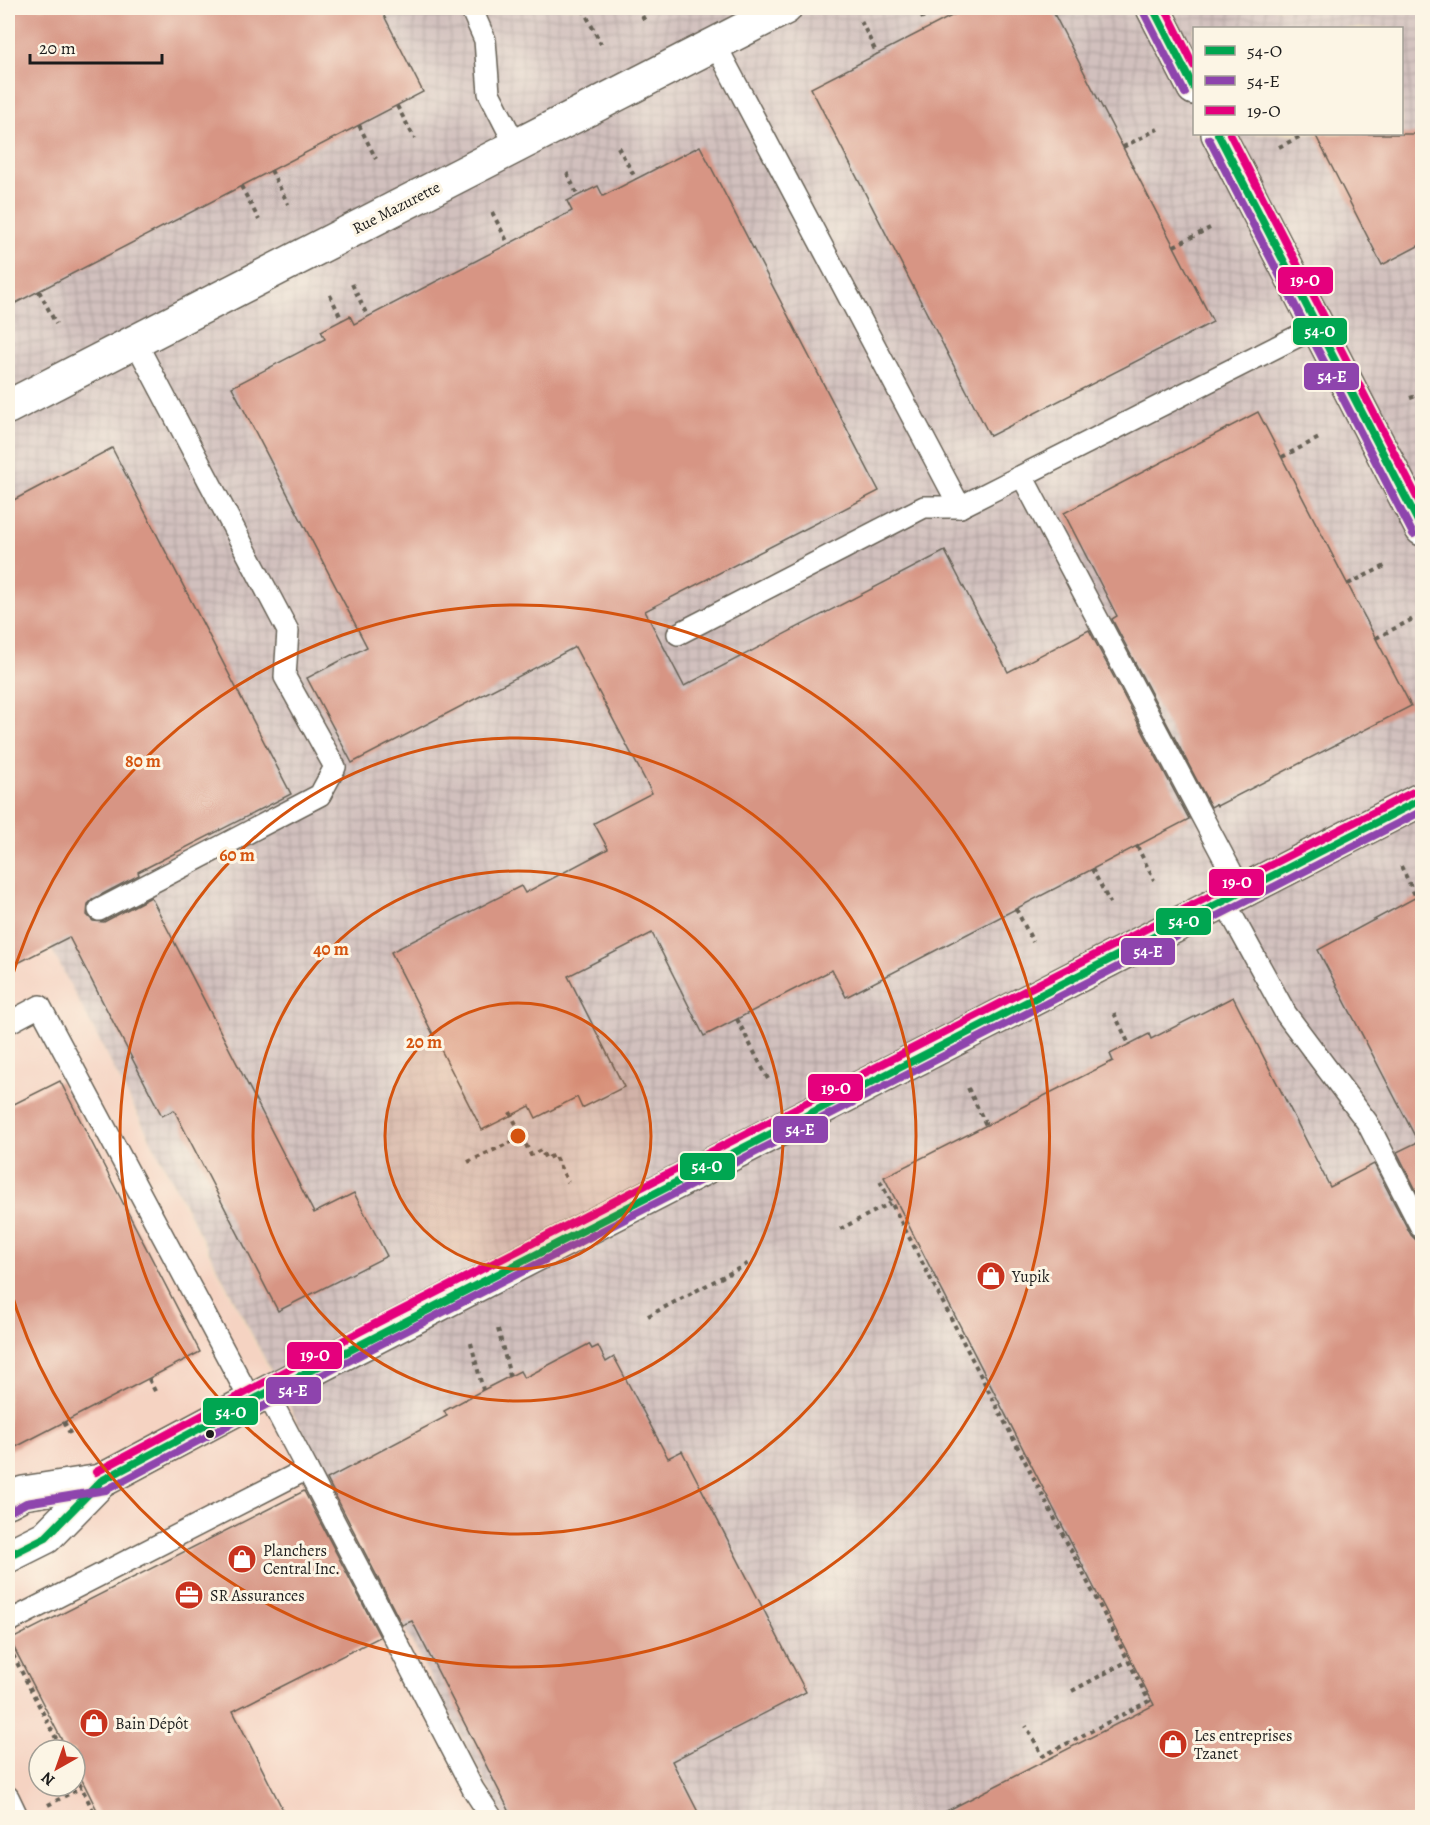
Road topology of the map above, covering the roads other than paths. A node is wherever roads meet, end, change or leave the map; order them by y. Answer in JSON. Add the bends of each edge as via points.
{"nodes":[{"id":1,"x":471,"y":8,"type":"edge"},
{"id":2,"x":785,"y":8,"type":"edge"},
{"id":3,"x":1153,"y":8,"type":"edge"},
{"id":4,"x":715,"y":44,"type":"junction"},
{"id":5,"x":1193,"y":85,"type":"edge"},
{"id":6,"x":1219,"y":135,"type":"edge"},
{"id":7,"x":516,"y":146,"type":"junction"},
{"id":8,"x":1318,"y":326,"type":"junction"},
{"id":9,"x":135,"y":341,"type":"junction"},
{"id":10,"x":8,"y":407,"type":"edge"},
{"id":11,"x":1022,"y":476,"type":"junction"},
{"id":12,"x":960,"y":507,"type":"junction"},
{"id":13,"x":1422,"y":529,"type":"edge"},
{"id":14,"x":678,"y":634,"type":"dead end"},
{"id":15,"x":1422,"y":799,"type":"edge"},
{"id":16,"x":1233,"y":896,"type":"junction"},
{"id":17,"x":99,"y":910,"type":"dead end"},
{"id":18,"x":8,"y":1023,"type":"edge"},
{"id":19,"x":1422,"y":1229,"type":"edge"},
{"id":20,"x":259,"y":1397,"type":"junction"},
{"id":21,"x":307,"y":1469,"type":"junction"},
{"id":22,"x":101,"y":1481,"type":"junction"},
{"id":23,"x":8,"y":1501,"type":"edge"},
{"id":24,"x":8,"y":1556,"type":"edge"},
{"id":25,"x":8,"y":1622,"type":"edge"},
{"id":26,"x":8,"y":1797,"type":"edge"},
{"id":27,"x":18,"y":1818,"type":"edge"},
{"id":28,"x":492,"y":1818,"type":"edge"}],
"edges":[{"from":1,"to":7,"type":"lane","via":[[485,40],[489,93]]},
{"from":2,"to":4,"type":"street","name":"Rue Mazurette"},
{"from":3,"to":5,"type":"street"},
{"from":4,"to":7,"type":"street","name":"Rue Mazurette"},
{"from":4,"to":12,"type":"lane"},
{"from":6,"to":8,"type":"street"},
{"from":7,"to":9,"type":"street","name":"Rue Mazurette"},
{"from":8,"to":11,"type":"lane"},
{"from":8,"to":13,"type":"street"},
{"from":9,"to":10,"type":"street","name":"Rue Mazurette"},
{"from":9,"to":17,"type":"lane","via":[[288,632],[285,677],[334,768],[320,795]]},
{"from":11,"to":12,"type":"lane"},
{"from":11,"to":16,"type":"lane"},
{"from":12,"to":14,"type":"lane","via":[[924,507]]},
{"from":15,"to":16,"type":"street"},
{"from":16,"to":19,"type":"lane","via":[[1286,1014],[1367,1122]]},
{"from":16,"to":20,"type":"street"},
{"from":18,"to":20,"type":"lane","via":[[40,1006]]},
{"from":20,"to":21,"type":"lane"},
{"from":20,"to":22,"type":"street"},
{"from":21,"to":25,"type":"lane"},
{"from":21,"to":28,"type":"lane"},
{"from":22,"to":23,"type":"street","via":[[23,1493]]},
{"from":22,"to":24,"type":"street","via":[[46,1536]]},
{"from":26,"to":27,"type":"lane"}]}
